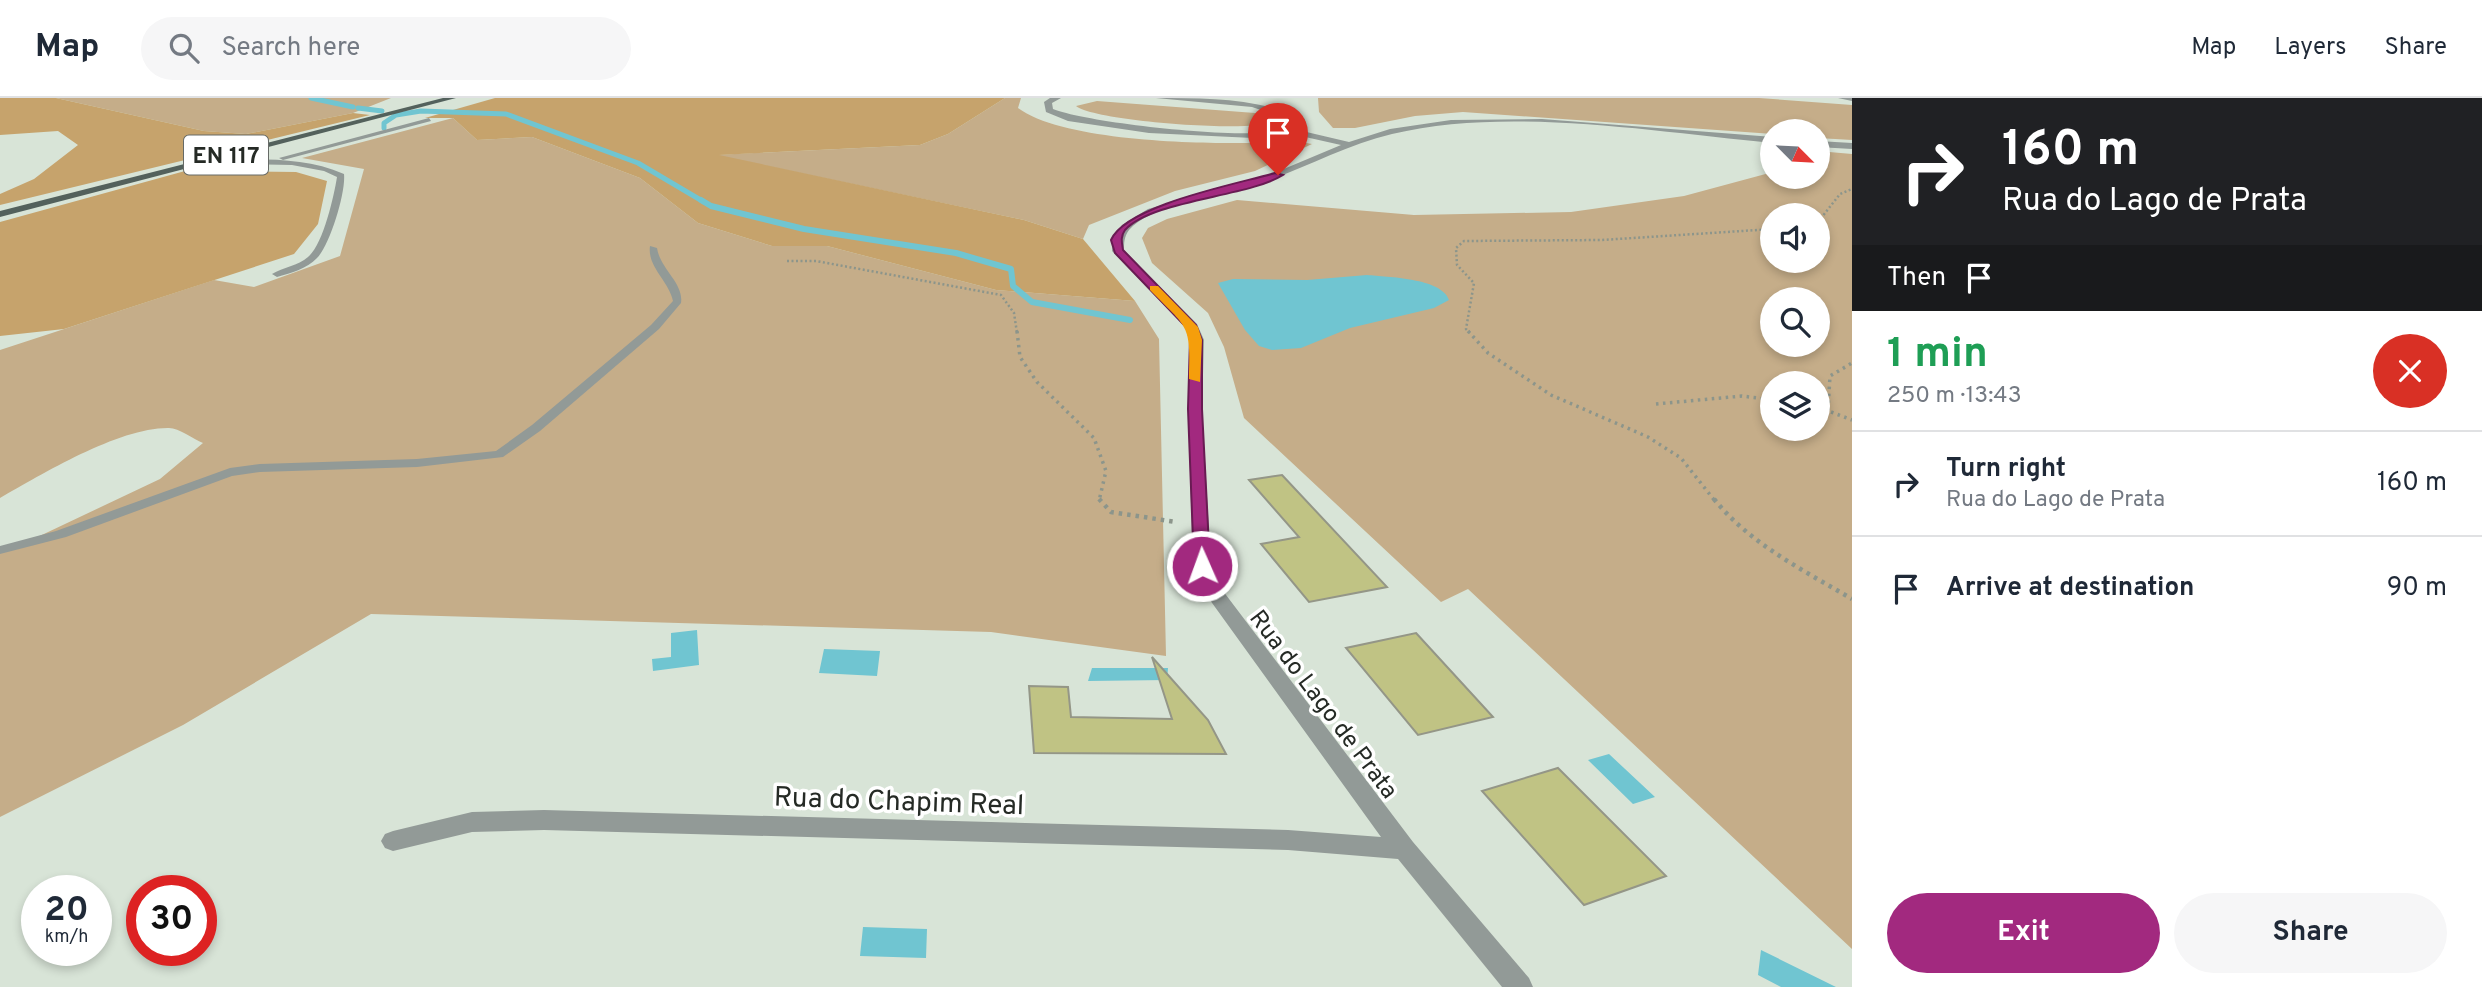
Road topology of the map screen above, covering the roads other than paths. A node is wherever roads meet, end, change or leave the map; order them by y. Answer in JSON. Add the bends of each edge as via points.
{"nodes":[{"id":1,"x":453,"y":98,"type":"edge"},
{"id":2,"x":1057,"y":98,"type":"edge"},
{"id":3,"x":1160,"y":98,"type":"edge"},
{"id":4,"x":1842,"y":98,"type":"edge"},
{"id":5,"x":1852,"y":99,"type":"edge"},
{"id":6,"x":429,"y":120,"type":"dead end"},
{"id":7,"x":1292,"y":131,"type":"junction"},
{"id":8,"x":1760,"y":140,"type":"edge"},
{"id":9,"x":1346,"y":144,"type":"junction"},
{"id":10,"x":1830,"y":145,"type":"edge"},
{"id":11,"x":1852,"y":146,"type":"edge"},
{"id":12,"x":200,"y":161,"type":"junction"},
{"id":13,"x":261,"y":164,"type":"junction"},
{"id":14,"x":0,"y":214,"type":"edge"},
{"id":15,"x":653,"y":248,"type":"dead end"},
{"id":16,"x":277,"y":274,"type":"dead end"},
{"id":17,"x":0,"y":550,"type":"edge"},
{"id":18,"x":393,"y":841,"type":"dead end"},
{"id":19,"x":1404,"y":849,"type":"junction"},
{"id":20,"x":1519,"y":987,"type":"edge"}],
"edges":[{"from":1,"to":12,"type":"main road","number":"EN 117"},
{"from":2,"to":7,"type":"street","via":[[1048,102],[1049,110],[1068,118],[1149,130],[1253,135]]},
{"from":3,"to":7,"type":"street","via":[[1290,113],[1302,121]]},
{"from":4,"to":5,"type":"street"},
{"from":6,"to":13,"type":"lane"},
{"from":7,"to":9,"type":"street"},
{"from":8,"to":9,"type":"street","name":"Rua do Lago de Prata","via":[[1504,120],[1406,128]]},
{"from":9,"to":19,"type":"street","name":"Rua do Lago de Prata","via":[[1278,175],[1160,209],[1120,229],[1116,240],[1118,251],[1192,327],[1196,340],[1202,566],[1211,589]]},
{"from":10,"to":11,"type":"street"},
{"from":12,"to":13,"type":"lane"},
{"from":12,"to":14,"type":"main road","number":"EN 117"},
{"from":13,"to":16,"type":"lane","via":[[307,164],[341,176],[341,188],[316,254]]},
{"from":15,"to":17,"type":"lane","via":[[657,265],[677,289],[678,301],[655,327],[499,454],[417,463],[230,472],[61,534]]},
{"from":18,"to":19,"type":"street","name":"Rua do Chapim Real","via":[[472,821],[544,820],[1274,839]]},
{"from":19,"to":20,"type":"street","name":"Rua do Lago de Prata"}]}
